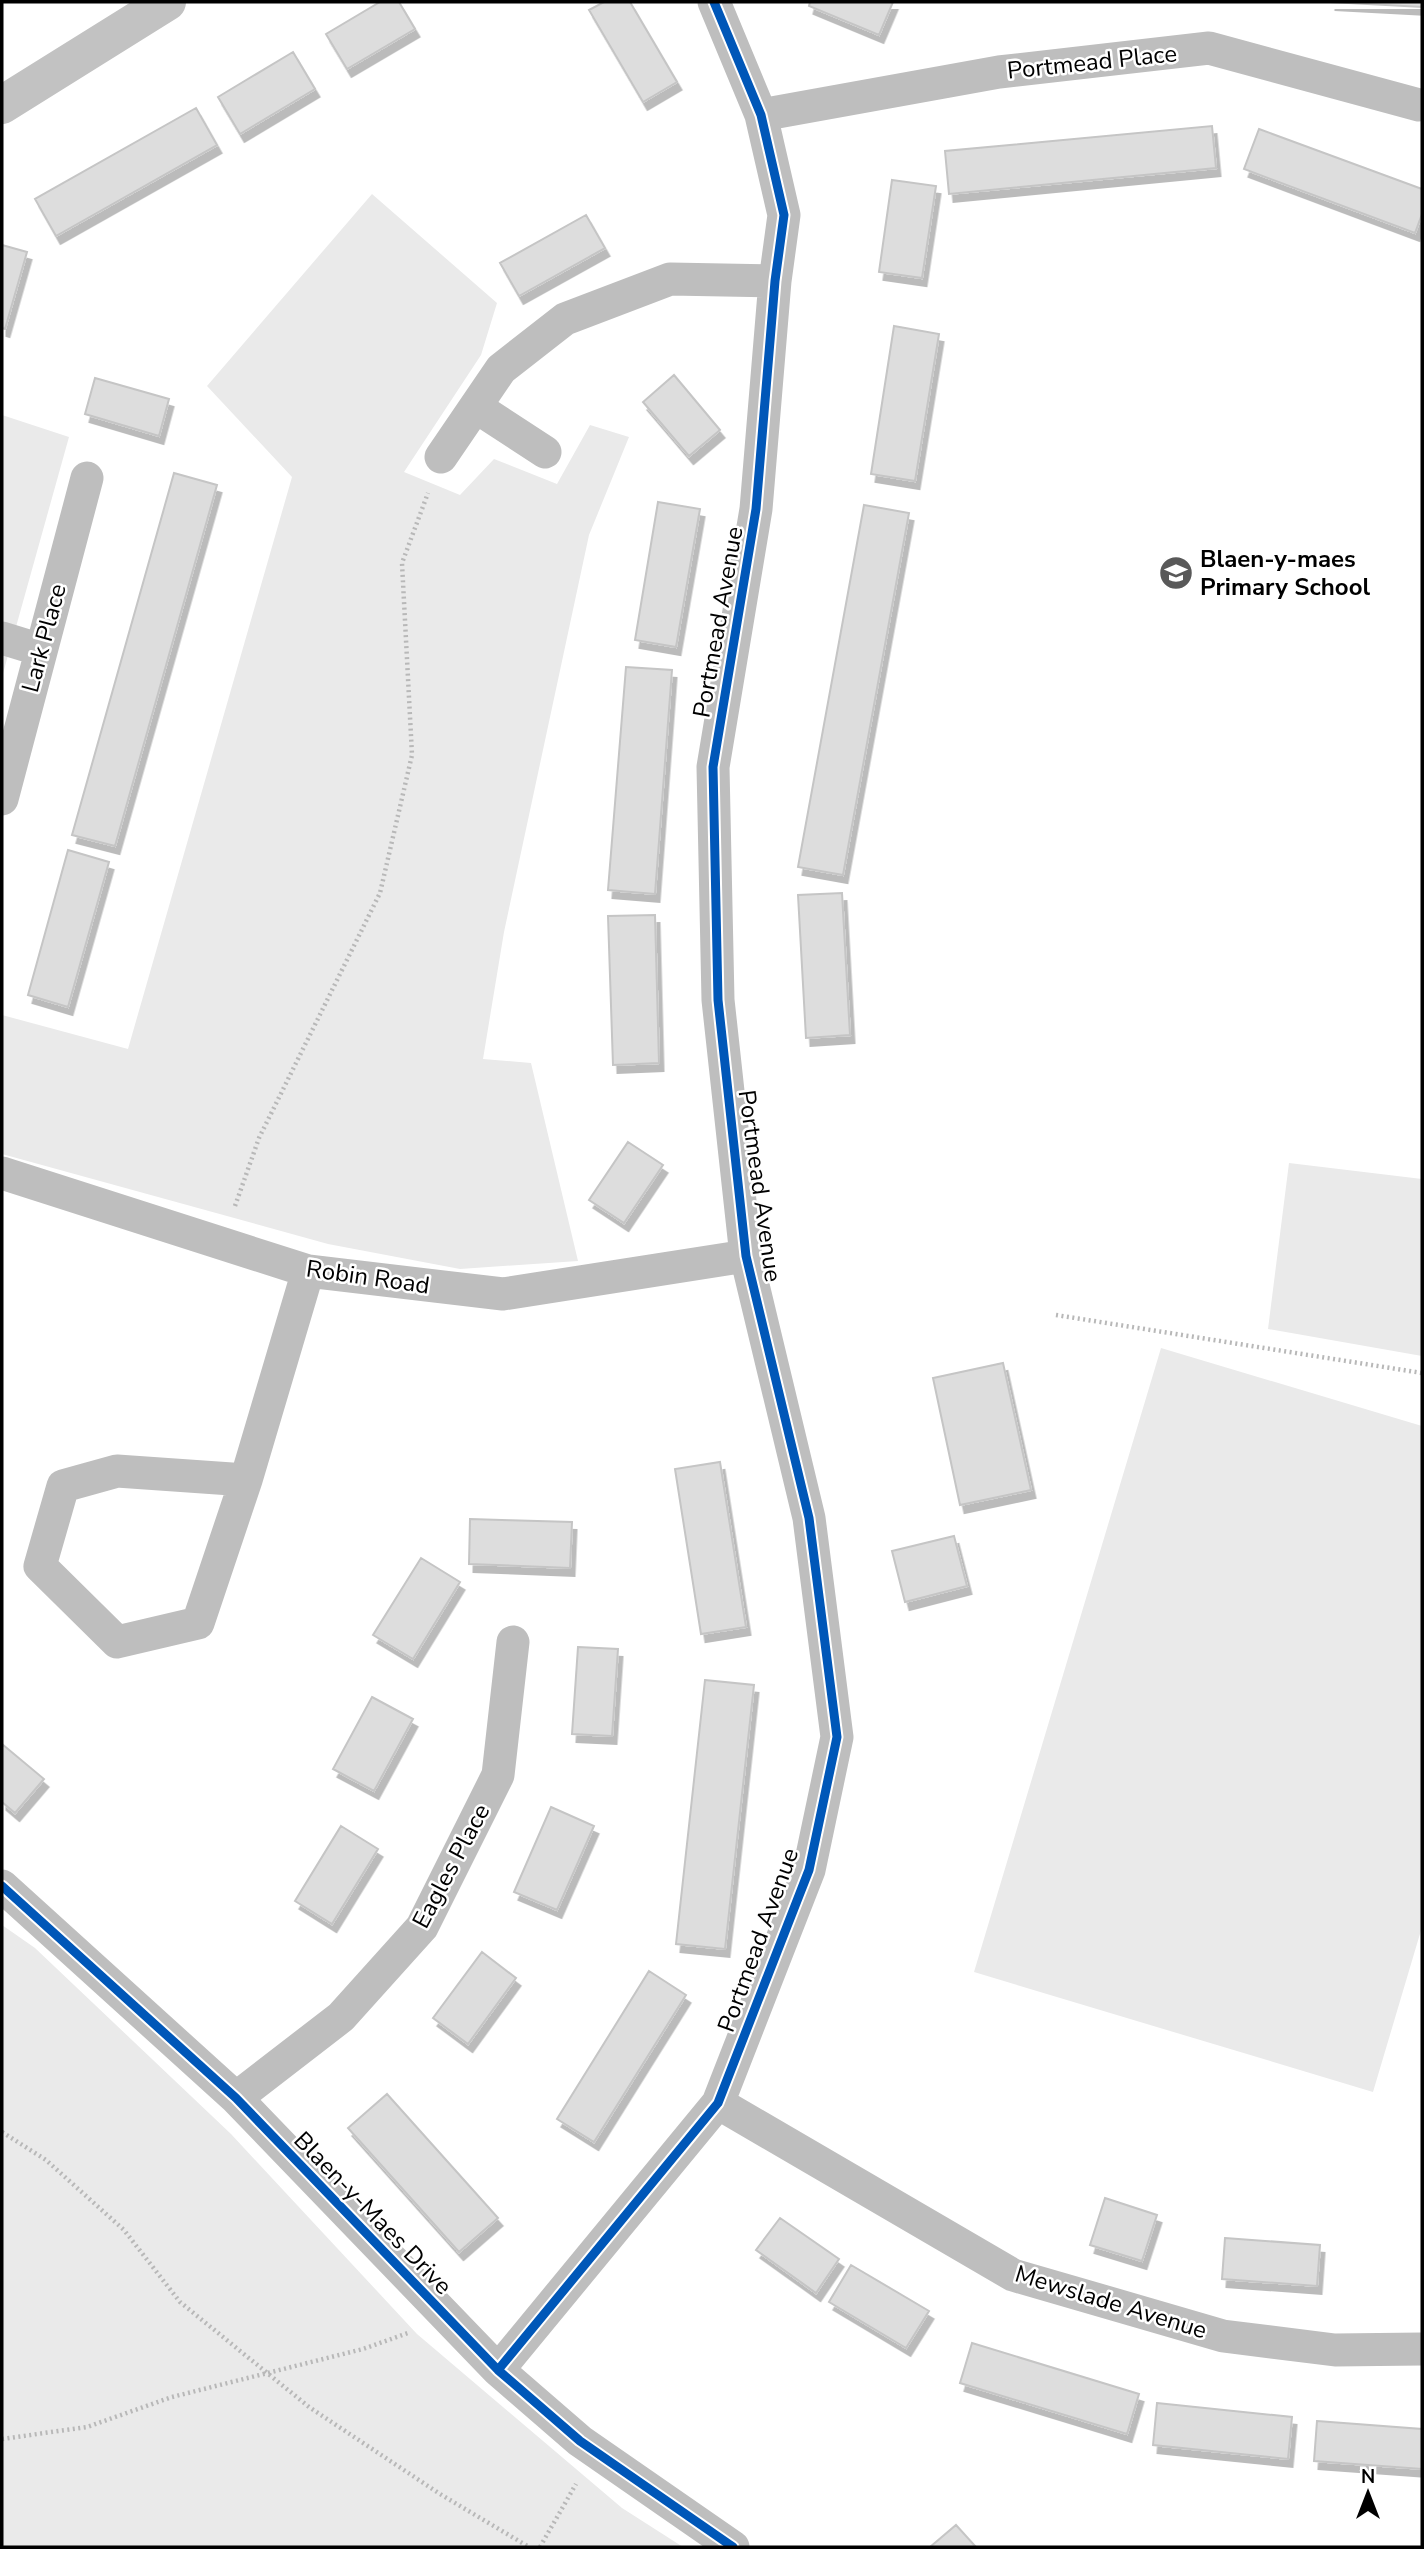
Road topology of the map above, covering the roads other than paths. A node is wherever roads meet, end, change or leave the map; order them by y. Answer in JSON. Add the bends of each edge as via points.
{"nodes":[{"id":1,"x":167,"y":2,"type":"edge"},
{"id":2,"x":714,"y":2,"type":"edge"},
{"id":3,"x":2,"y":105,"type":"edge"},
{"id":4,"x":1419,"y":105,"type":"dead end"},
{"id":5,"x":761,"y":115,"type":"junction"},
{"id":6,"x":775,"y":281,"type":"junction"},
{"id":7,"x":475,"y":407,"type":"junction"},
{"id":8,"x":545,"y":452,"type":"dead end"},
{"id":9,"x":441,"y":457,"type":"road end"},
{"id":10,"x":87,"y":478,"type":"dead end"},
{"id":11,"x":2,"y":638,"type":"edge"},
{"id":12,"x":41,"y":650,"type":"junction"},
{"id":13,"x":2,"y":799,"type":"edge"},
{"id":14,"x":2,"y":1173,"type":"edge"},
{"id":15,"x":746,"y":1256,"type":"junction"},
{"id":16,"x":307,"y":1271,"type":"junction"},
{"id":17,"x":246,"y":1480,"type":"junction"},
{"id":18,"x":513,"y":1642,"type":"dead end"},
{"id":19,"x":2,"y":1886,"type":"edge"},
{"id":20,"x":236,"y":2098,"type":"junction"},
{"id":21,"x":718,"y":2103,"type":"junction"},
{"id":22,"x":1422,"y":2349,"type":"edge"},
{"id":23,"x":498,"y":2370,"type":"junction"},
{"id":24,"x":733,"y":2547,"type":"edge"}],
"edges":[{"from":1,"to":3,"type":"street"},
{"from":2,"to":5,"type":"street","name":"Portmead Avenue"},
{"from":4,"to":5,"type":"street","name":"Portmead Place","via":[[1209,48],[999,72]]},
{"from":5,"to":6,"type":"street","name":"Portmead Avenue","via":[[785,215]]},
{"from":6,"to":7,"type":"street","via":[[670,279],[565,319],[501,369]]},
{"from":6,"to":15,"type":"street","name":"Portmead Avenue","via":[[756,509],[713,767],[718,1000]]},
{"from":7,"to":8,"type":"street"},
{"from":7,"to":9,"type":"street"},
{"from":10,"to":12,"type":"street","name":"Lark Place"},
{"from":11,"to":12,"type":"street"},
{"from":12,"to":13,"type":"street","name":"Lark Place"},
{"from":14,"to":16,"type":"street","name":"Robin Road"},
{"from":15,"to":16,"type":"street","name":"Robin Road","via":[[503,1294]]},
{"from":15,"to":21,"type":"street","name":"Portmead Avenue","via":[[808,1518],[837,1737],[808,1870]]},
{"from":16,"to":17,"type":"street"},
{"from":17,"to":17,"type":"street","via":[[198,1623],[117,1642],[40,1566],[62,1486],[117,1471]]},
{"from":18,"to":20,"type":"street","name":"Eagles Place","via":[[498,1775],[422,1927],[341,2017]]},
{"from":19,"to":20,"type":"street","name":"Blaen-y-Maes Drive"},
{"from":20,"to":23,"type":"street","name":"Blaen-y-Maes Drive"},
{"from":21,"to":22,"type":"street","name":"Mewslade Avenue","via":[[1013,2275],[1223,2336],[1335,2350]]},
{"from":21,"to":23,"type":"street","name":"Portmead Avenue"},
{"from":23,"to":24,"type":"street","name":"Blaen-y-Maes Drive","via":[[595,2452]]}]}
